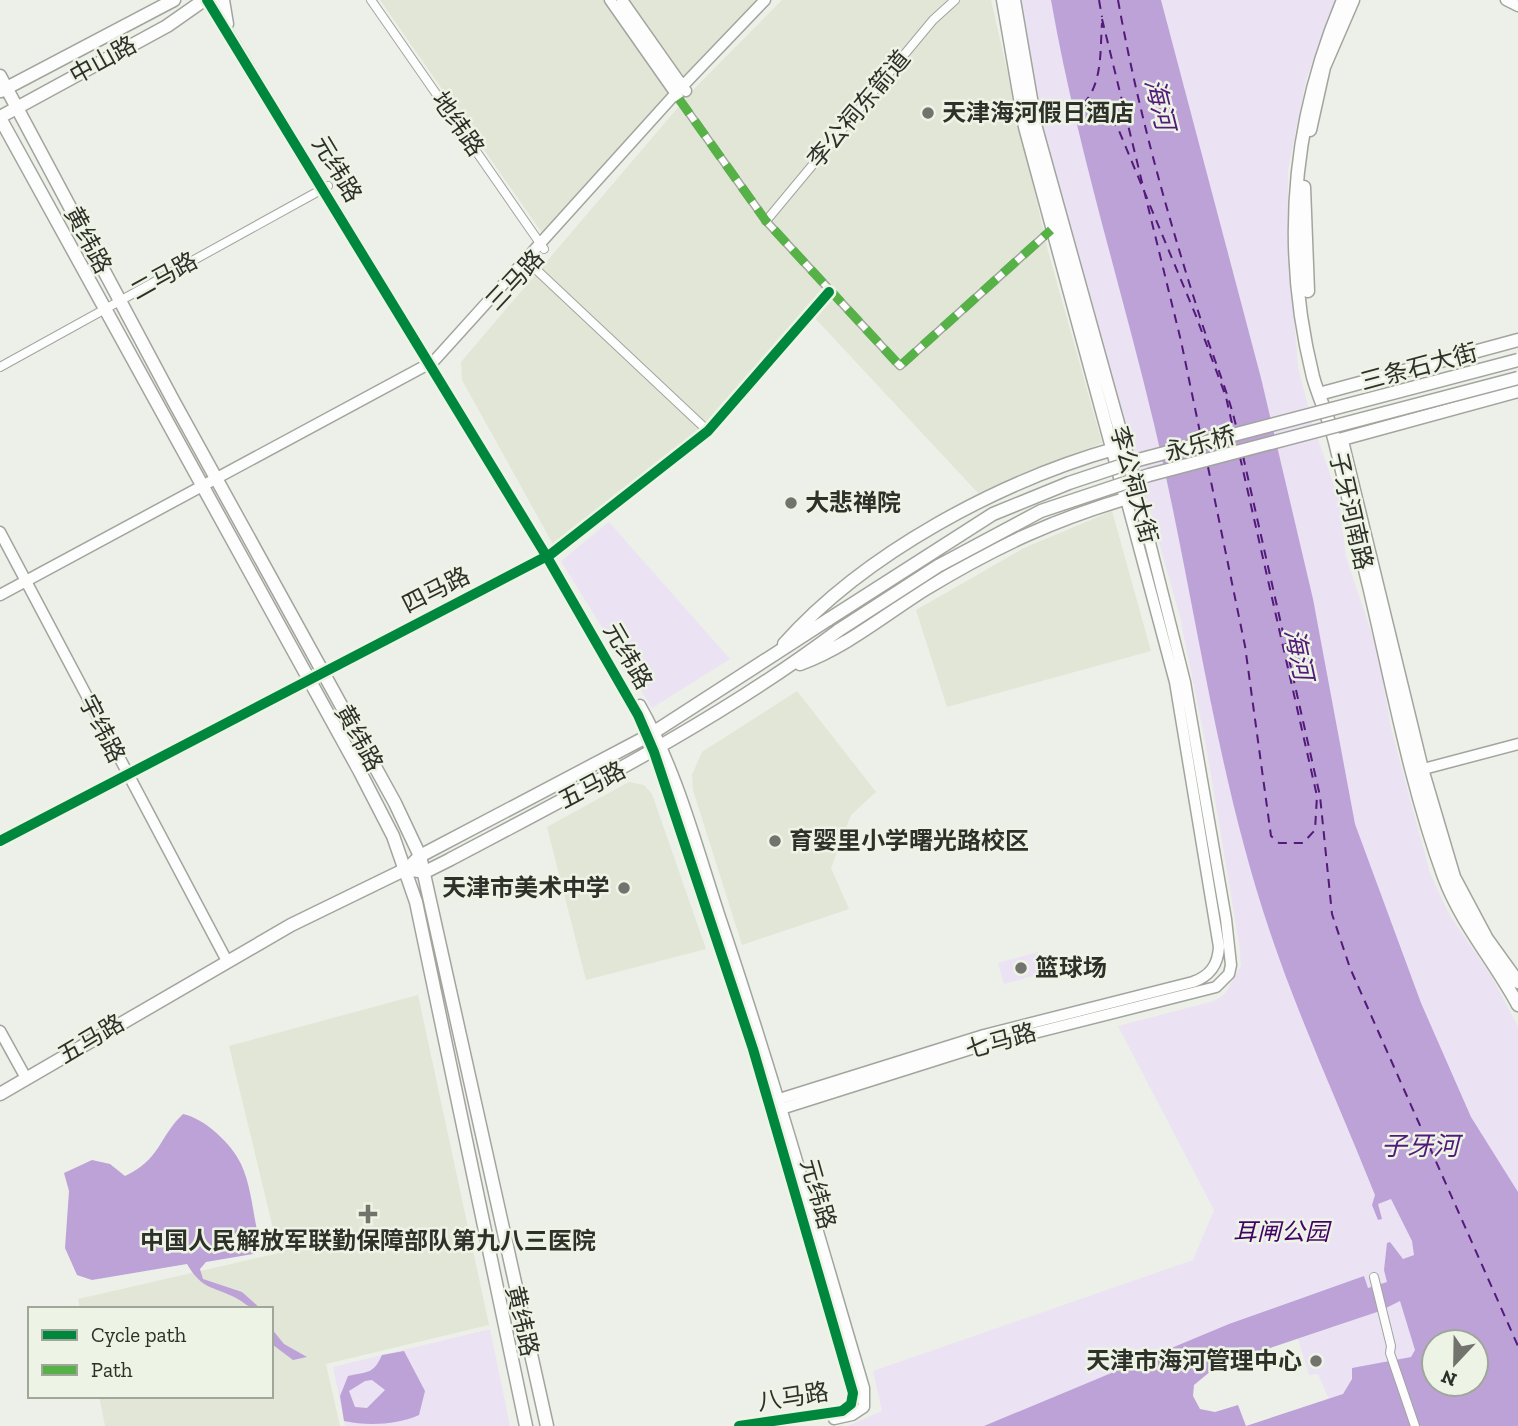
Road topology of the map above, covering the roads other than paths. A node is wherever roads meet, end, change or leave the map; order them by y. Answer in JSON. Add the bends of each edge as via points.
{"nodes":[{"id":1,"x":174,"y":0,"type":"edge"},
{"id":2,"x":206,"y":0,"type":"edge"},
{"id":3,"x":213,"y":0,"type":"edge"},
{"id":4,"x":224,"y":0,"type":"edge"},
{"id":5,"x":371,"y":0,"type":"edge"},
{"id":6,"x":610,"y":0,"type":"edge"},
{"id":7,"x":622,"y":0,"type":"edge"},
{"id":8,"x":765,"y":0,"type":"edge"},
{"id":9,"x":772,"y":0,"type":"edge"},
{"id":10,"x":955,"y":0,"type":"edge"},
{"id":11,"x":1003,"y":0,"type":"edge"},
{"id":12,"x":1014,"y":0,"type":"edge"},
{"id":13,"x":1343,"y":0,"type":"edge"},
{"id":14,"x":1353,"y":0,"type":"edge"},
{"id":15,"x":1506,"y":0,"type":"edge"},
{"id":16,"x":1518,"y":6,"type":"edge"},
{"id":17,"x":226,"y":24,"type":"junction"},
{"id":18,"x":0,"y":76,"type":"edge"},
{"id":19,"x":3,"y":90,"type":"edge"},
{"id":20,"x":681,"y":93,"type":"junction"},
{"id":21,"x":17,"y":108,"type":"junction"},
{"id":22,"x":0,"y":118,"type":"edge"},
{"id":23,"x":326,"y":188,"type":"junction"},
{"id":24,"x":766,"y":220,"type":"junction"},
{"id":25,"x":1051,"y":230,"type":"junction"},
{"id":26,"x":542,"y":246,"type":"junction"},
{"id":27,"x":529,"y":262,"type":"junction"},
{"id":28,"x":829,"y":292,"type":"junction"},
{"id":29,"x":120,"y":300,"type":"junction"},
{"id":30,"x":105,"y":307,"type":"junction"},
{"id":31,"x":1518,"y":341,"type":"edge"},
{"id":32,"x":1518,"y":360,"type":"edge"},
{"id":33,"x":430,"y":363,"type":"junction"},
{"id":34,"x":0,"y":367,"type":"edge"},
{"id":35,"x":1518,"y":377,"type":"edge"},
{"id":36,"x":1518,"y":391,"type":"edge"},
{"id":37,"x":1323,"y":393,"type":"junction"},
{"id":38,"x":708,"y":431,"type":"junction"},
{"id":39,"x":1338,"y":440,"type":"junction"},
{"id":40,"x":1118,"y":448,"type":"junction"},
{"id":41,"x":218,"y":480,"type":"junction"},
{"id":42,"x":202,"y":487,"type":"junction"},
{"id":43,"x":1132,"y":497,"type":"junction"},
{"id":44,"x":0,"y":532,"type":"edge"},
{"id":45,"x":549,"y":555,"type":"junction"},
{"id":46,"x":27,"y":580,"type":"junction"},
{"id":47,"x":0,"y":595,"type":"edge"},
{"id":48,"x":829,"y":619,"type":"joint"},
{"id":49,"x":838,"y":630,"type":"joint"},
{"id":50,"x":776,"y":654,"type":"junction"},
{"id":51,"x":787,"y":669,"type":"junction"},
{"id":52,"x":322,"y":671,"type":"junction"},
{"id":53,"x":308,"y":679,"type":"junction"},
{"id":54,"x":652,"y":733,"type":"junction"},
{"id":55,"x":1518,"y":744,"type":"edge"},
{"id":56,"x":658,"y":749,"type":"junction"},
{"id":57,"x":1418,"y":771,"type":"junction"},
{"id":58,"x":126,"y":775,"type":"junction"},
{"id":59,"x":0,"y":841,"type":"edge"},
{"id":60,"x":420,"y":856,"type":"junction"},
{"id":61,"x":406,"y":869,"type":"junction"},
{"id":62,"x":425,"y":872,"type":"junction"},
{"id":63,"x":227,"y":961,"type":"junction"},
{"id":64,"x":1212,"y":969,"type":"joint"},
{"id":65,"x":1229,"y":974,"type":"joint"},
{"id":66,"x":1518,"y":982,"type":"edge"},
{"id":67,"x":1518,"y":1005,"type":"edge"},
{"id":68,"x":0,"y":1031,"type":"edge"},
{"id":69,"x":26,"y":1078,"type":"junction"},
{"id":70,"x":0,"y":1094,"type":"edge"},
{"id":71,"x":776,"y":1105,"type":"junction"},
{"id":72,"x":1375,"y":1280,"type":"dead end"},
{"id":73,"x":851,"y":1404,"type":"joint"},
{"id":74,"x":864,"y":1407,"type":"joint"},
{"id":75,"x":526,"y":1426,"type":"edge"},
{"id":76,"x":547,"y":1426,"type":"edge"},
{"id":77,"x":739,"y":1426,"type":"edge"},
{"id":78,"x":786,"y":1426,"type":"edge"},
{"id":79,"x":1415,"y":1426,"type":"edge"}],
"edges":[{"from":1,"to":19,"type":"main road","name":"中山路"},
{"from":2,"to":17,"type":"street","name":"元纬路"},
{"from":2,"to":21,"type":"main road","name":"中山路"},
{"from":3,"to":17,"type":"main road"},
{"from":4,"to":17,"type":"street"},
{"from":5,"to":26,"type":"street","name":"地纬路"},
{"from":6,"to":20,"type":"street"},
{"from":7,"to":20,"type":"street"},
{"from":8,"to":20,"type":"street","name":"三马路"},
{"from":9,"to":20,"type":"street","name":"三马路"},
{"from":10,"to":24,"type":"street","name":"李公祠东箭道","via":[[933,20]]},
{"from":11,"to":25,"type":"main road","name":"李公祠大街","via":[[1017,92]]},
{"from":12,"to":40,"type":"main road","name":"李公祠大街","via":[[1037,128]]},
{"from":13,"to":37,"type":"main road","name":"子牙河南路","via":[[1307,103],[1295,212],[1303,321]]},
{"from":14,"to":37,"type":"main road","name":"子牙河南路","via":[[1324,67],[1306,162],[1305,263]]},
{"from":15,"to":16,"type":"street"},
{"from":17,"to":23,"type":"street","name":"元纬路"},
{"from":18,"to":19,"type":"main road","name":"黄纬路"},
{"from":19,"to":21,"type":"main road","name":"黄纬路"},
{"from":20,"to":24,"type":"street"},
{"from":20,"to":26,"type":"street","name":"三马路"},
{"from":21,"to":22,"type":"main road","name":"中山路"},
{"from":21,"to":29,"type":"main road","name":"黄纬路"},
{"from":22,"to":30,"type":"main road","name":"黄纬路"},
{"from":23,"to":29,"type":"street","name":"二马路"},
{"from":23,"to":33,"type":"street","name":"元纬路"},
{"from":24,"to":28,"type":"street"},
{"from":25,"to":28,"type":"street","via":[[900,366]]},
{"from":25,"to":40,"type":"main road","name":"李公祠大街"},
{"from":26,"to":27,"type":"street","name":"三马路"},
{"from":27,"to":33,"type":"street","name":"三马路"},
{"from":27,"to":38,"type":"street"},
{"from":28,"to":38,"type":"street","name":"四马路"},
{"from":29,"to":30,"type":"street","name":"二马路"},
{"from":29,"to":41,"type":"main road","name":"黄纬路"},
{"from":30,"to":34,"type":"street","name":"二马路"},
{"from":30,"to":42,"type":"main road","name":"黄纬路"},
{"from":31,"to":37,"type":"main road","name":"三条石大街"},
{"from":32,"to":48,"type":"main road","name":"永乐桥","bridge":true,"via":[[1151,457],[1059,486],[993,514]]},
{"from":33,"to":41,"type":"street","name":"三马路"},
{"from":33,"to":45,"type":"street","name":"元纬路"},
{"from":35,"to":49,"type":"main road","name":"永乐桥","bridge":true,"via":[[1149,475],[1041,511],[961,552]]},
{"from":36,"to":39,"type":"main road","name":"三条石大街"},
{"from":37,"to":39,"type":"main road","name":"子牙河南路"},
{"from":38,"to":45,"type":"street","name":"四马路"},
{"from":39,"to":57,"type":"main road","name":"子牙河南路"},
{"from":40,"to":43,"type":"main road","name":"李公祠大街"},
{"from":40,"to":50,"type":"main road","via":[[1044,471],[989,495],[846,587],[811,615]]},
{"from":41,"to":42,"type":"street","name":"三马路"},
{"from":41,"to":52,"type":"main road","name":"黄纬路"},
{"from":42,"to":46,"type":"street","name":"三马路"},
{"from":42,"to":53,"type":"main road","name":"黄纬路"},
{"from":43,"to":51,"type":"main road","via":[[1087,509],[1006,542],[845,643]]},
{"from":43,"to":64,"type":"street","name":"李公祠大街","via":[[1182,717],[1219,947]]},
{"from":43,"to":65,"type":"street","name":"李公祠大街","via":[[1192,718],[1226,919]]},
{"from":44,"to":46,"type":"street","name":"宇纬路"},
{"from":45,"to":52,"type":"street","name":"四马路"},
{"from":45,"to":54,"type":"street","name":"元纬路"},
{"from":46,"to":47,"type":"street","name":"三马路"},
{"from":46,"to":58,"type":"street","name":"宇纬路"},
{"from":48,"to":50,"type":"main road","name":"五马路"},
{"from":49,"to":51,"type":"main road","name":"五马路"},
{"from":50,"to":54,"type":"main road","name":"五马路"},
{"from":51,"to":56,"type":"main road","name":"五马路"},
{"from":52,"to":53,"type":"street","name":"四马路"},
{"from":52,"to":60,"type":"main road","name":"黄纬路"},
{"from":53,"to":58,"type":"street","name":"四马路"},
{"from":53,"to":61,"type":"main road","name":"黄纬路","via":[[393,836]]},
{"from":54,"to":56,"type":"street","name":"元纬路"},
{"from":54,"to":60,"type":"main road","name":"五马路"},
{"from":55,"to":57,"type":"street"},
{"from":56,"to":62,"type":"main road","name":"五马路"},
{"from":56,"to":71,"type":"street","name":"元纬路"},
{"from":57,"to":66,"type":"main road","name":"子牙河南路","via":[[1454,877],[1487,939]]},
{"from":57,"to":67,"type":"main road","name":"子牙河南路","via":[[1444,878]]},
{"from":58,"to":59,"type":"street","name":"四马路"},
{"from":58,"to":63,"type":"street","name":"宇纬路"},
{"from":60,"to":61,"type":"main road","name":"五马路"},
{"from":60,"to":62,"type":"main road","name":"黄纬路"},
{"from":61,"to":62,"type":"main road"},
{"from":61,"to":63,"type":"main road","name":"五马路"},
{"from":61,"to":75,"type":"main road","name":"黄纬路"},
{"from":62,"to":76,"type":"main road","name":"黄纬路"},
{"from":63,"to":69,"type":"main road","name":"五马路"},
{"from":64,"to":71,"type":"street","name":"七马路","via":[[1193,982],[984,1035]]},
{"from":65,"to":71,"type":"street","name":"七马路","via":[[1216,987],[971,1049]]},
{"from":68,"to":69,"type":"street"},
{"from":69,"to":70,"type":"main road","name":"五马路"},
{"from":71,"to":73,"type":"street","name":"元纬路","via":[[853,1393]]},
{"from":71,"to":74,"type":"street","name":"元纬路","via":[[864,1388]]},
{"from":72,"to":79,"type":"street","via":[[1390,1353]]},
{"from":73,"to":77,"type":"street","name":"八马路","via":[[835,1413]]},
{"from":74,"to":78,"type":"street","name":"八马路","via":[[844,1418]]}]}
